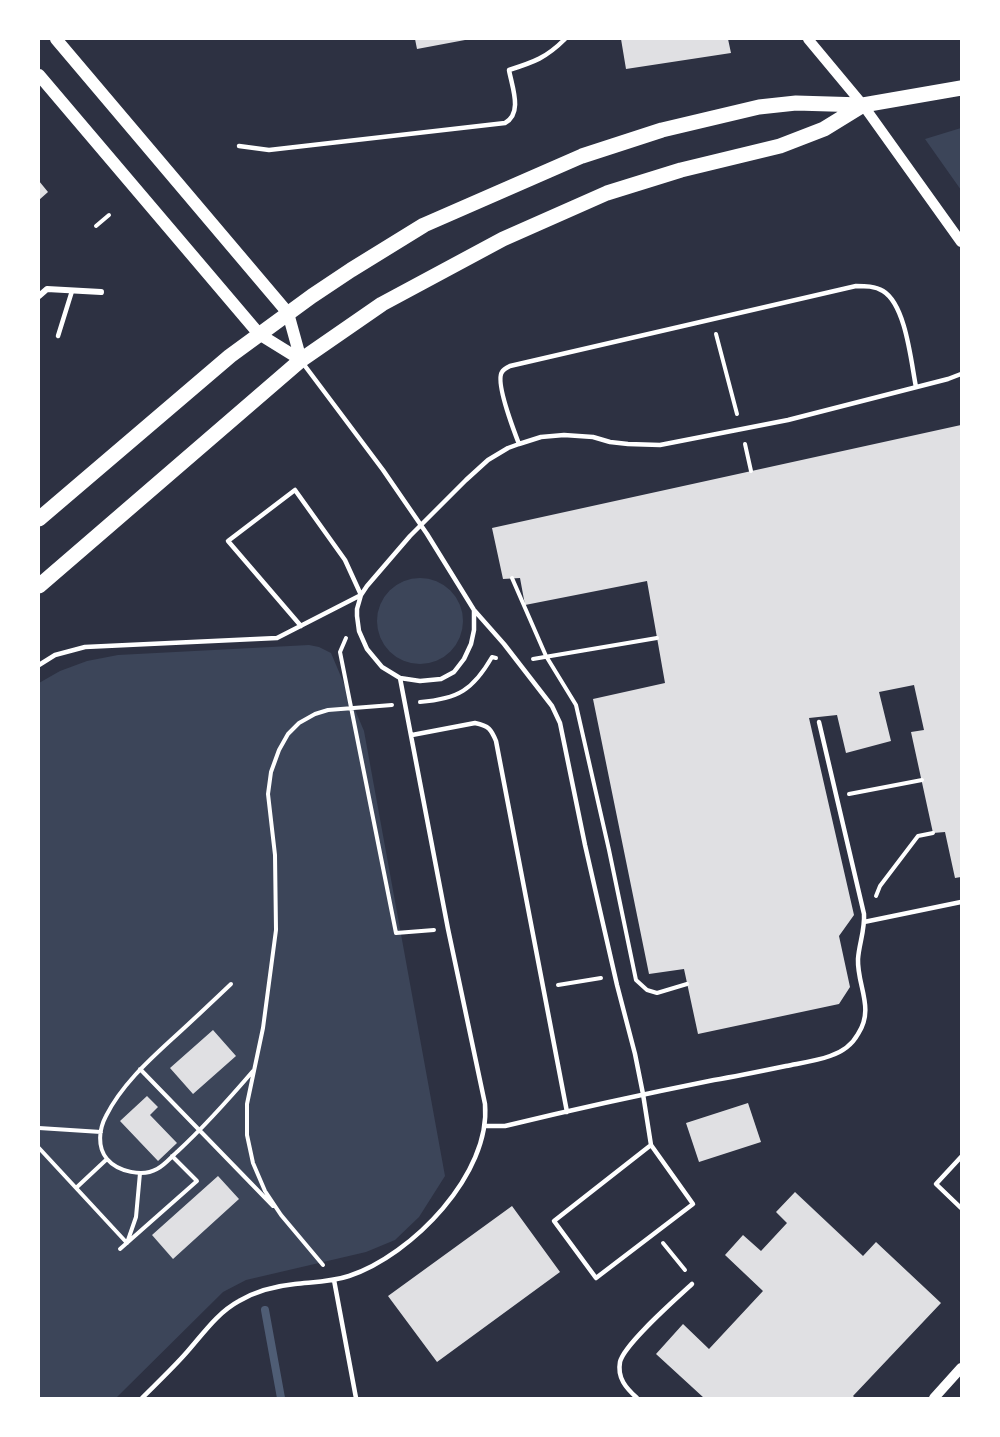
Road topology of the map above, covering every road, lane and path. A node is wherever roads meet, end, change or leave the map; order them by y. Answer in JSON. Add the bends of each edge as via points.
{"nodes":[{"id":1,"x":56,"y":39,"type":"edge"},
{"id":2,"x":565,"y":39,"type":"edge"},
{"id":3,"x":808,"y":39,"type":"edge"},
{"id":4,"x":39,"y":75,"type":"edge"},
{"id":5,"x":961,"y":88,"type":"edge"},
{"id":6,"x":863,"y":105,"type":"junction"},
{"id":7,"x":239,"y":146,"type":"dead end"},
{"id":8,"x":109,"y":215,"type":"dead end"},
{"id":9,"x":96,"y":226,"type":"dead end"},
{"id":10,"x":961,"y":242,"type":"edge"},
{"id":11,"x":72,"y":291,"type":"junction"},
{"id":12,"x":102,"y":292,"type":"dead end"},
{"id":13,"x":39,"y":296,"type":"edge"},
{"id":14,"x":288,"y":313,"type":"junction"},
{"id":15,"x":712,"y":319,"type":"junction"},
{"id":16,"x":259,"y":334,"type":"junction"},
{"id":17,"x":58,"y":336,"type":"dead end"},
{"id":18,"x":301,"y":360,"type":"junction"},
{"id":19,"x":961,"y":374,"type":"edge"},
{"id":20,"x":916,"y":387,"type":"junction"},
{"id":21,"x":741,"y":429,"type":"junction"},
{"id":22,"x":519,"y":444,"type":"junction"},
{"id":23,"x":751,"y":471,"type":"dead end"},
{"id":24,"x":39,"y":519,"type":"edge"},
{"id":25,"x":421,"y":525,"type":"junction"},
{"id":26,"x":39,"y":586,"type":"edge"},
{"id":27,"x":362,"y":595,"type":"junction"},
{"id":28,"x":474,"y":610,"type":"junction"},
{"id":29,"x":357,"y":616,"type":"junction"},
{"id":30,"x":301,"y":626,"type":"junction"},
{"id":31,"x":657,"y":638,"type":"dead end"},
{"id":32,"x":517,"y":661,"type":"junction"},
{"id":33,"x":39,"y":665,"type":"edge"},
{"id":34,"x":400,"y":678,"type":"junction"},
{"id":35,"x":406,"y":704,"type":"junction"},
{"id":36,"x":351,"y":708,"type":"junction"},
{"id":37,"x":819,"y":722,"type":"dead end"},
{"id":38,"x":412,"y":735,"type":"junction"},
{"id":39,"x":922,"y":780,"type":"dead end"},
{"id":40,"x":837,"y":797,"type":"junction"},
{"id":41,"x":933,"y":833,"type":"dead end"},
{"id":42,"x":961,"y":902,"type":"edge"},
{"id":43,"x":864,"y":922,"type":"junction"},
{"id":44,"x":448,"y":929,"type":"junction"},
{"id":45,"x":634,"y":971,"type":"dead end"},
{"id":46,"x":615,"y":976,"type":"junction"},
{"id":47,"x":231,"y":984,"type":"dead end"},
{"id":48,"x":544,"y":988,"type":"junction"},
{"id":49,"x":140,"y":1069,"type":"junction"},
{"id":50,"x":254,"y":1071,"type":"junction"},
{"id":51,"x":643,"y":1094,"type":"junction"},
{"id":52,"x":567,"y":1112,"type":"junction"},
{"id":53,"x":485,"y":1126,"type":"junction"},
{"id":54,"x":39,"y":1128,"type":"edge"},
{"id":55,"x":200,"y":1131,"type":"junction"},
{"id":56,"x":101,"y":1132,"type":"junction"},
{"id":57,"x":651,"y":1145,"type":"junction"},
{"id":58,"x":39,"y":1148,"type":"edge"},
{"id":59,"x":172,"y":1156,"type":"junction"},
{"id":60,"x":961,"y":1157,"type":"edge"},
{"id":61,"x":107,"y":1159,"type":"junction"},
{"id":62,"x":140,"y":1173,"type":"junction"},
{"id":63,"x":76,"y":1188,"type":"junction"},
{"id":64,"x":961,"y":1208,"type":"edge"},
{"id":65,"x":281,"y":1215,"type":"junction"},
{"id":66,"x":655,"y":1233,"type":"junction"},
{"id":67,"x":127,"y":1243,"type":"junction"},
{"id":68,"x":120,"y":1249,"type":"dead end"},
{"id":69,"x":334,"y":1280,"type":"junction"},
{"id":70,"x":692,"y":1284,"type":"joint"},
{"id":71,"x":961,"y":1368,"type":"edge"},
{"id":72,"x":142,"y":1398,"type":"edge"},
{"id":73,"x":356,"y":1398,"type":"edge"},
{"id":74,"x":637,"y":1398,"type":"edge"},
{"id":75,"x":933,"y":1398,"type":"edge"}],
"edges":[{"from":1,"to":14,"type":"main road"},
{"from":2,"to":7,"type":"lane","via":[[552,52],[509,70],[515,112],[505,123],[268,150]]},
{"from":3,"to":6,"type":"street"},
{"from":4,"to":16,"type":"main road"},
{"from":5,"to":6,"type":"main road"},
{"from":6,"to":10,"type":"street"},
{"from":6,"to":14,"type":"main road","via":[[796,103],[759,107],[662,130],[582,156],[424,225]]},
{"from":6,"to":18,"type":"main road","via":[[824,129],[780,146],[608,193],[503,239],[382,304]]},
{"from":8,"to":9,"type":"path"},
{"from":11,"to":12,"type":"street"},
{"from":11,"to":13,"type":"street","via":[[47,289]]},
{"from":11,"to":17,"type":"lane"},
{"from":14,"to":16,"type":"main road"},
{"from":14,"to":18,"type":"main road"},
{"from":15,"to":20,"type":"lane","via":[[856,286],[873,287],[896,304],[902,317]]},
{"from":15,"to":21,"type":"path"},
{"from":15,"to":22,"type":"lane","via":[[502,371],[503,399]]},
{"from":16,"to":18,"type":"main road"},
{"from":16,"to":24,"type":"main road"},
{"from":18,"to":25,"type":"lane"},
{"from":18,"to":26,"type":"main road"},
{"from":19,"to":20,"type":"lane"},
{"from":20,"to":21,"type":"lane"},
{"from":21,"to":22,"type":"lane","via":[[660,445],[564,435]]},
{"from":21,"to":23,"type":"path"},
{"from":22,"to":25,"type":"lane","via":[[479,468]]},
{"from":25,"to":27,"type":"lane"},
{"from":25,"to":28,"type":"lane"},
{"from":27,"to":29,"type":"lane"},
{"from":27,"to":30,"type":"lane"},
{"from":27,"to":30,"type":"lane","via":[[345,560],[295,490],[228,541]]},
{"from":28,"to":32,"type":"lane"},
{"from":28,"to":34,"type":"lane","via":[[471,644],[454,672],[441,680]]},
{"from":29,"to":34,"type":"lane","via":[[367,650],[382,667]]},
{"from":29,"to":36,"type":"path","via":[[340,652]]},
{"from":30,"to":33,"type":"lane","via":[[277,638],[85,647]]},
{"from":31,"to":32,"type":"path"},
{"from":32,"to":35,"type":"path","via":[[492,657],[484,672],[456,696]]},
{"from":32,"to":46,"type":"lane","via":[[552,706],[560,723]]},
{"from":34,"to":35,"type":"lane"},
{"from":35,"to":36,"type":"path"},
{"from":35,"to":38,"type":"lane"},
{"from":36,"to":44,"type":"path","via":[[396,933]]},
{"from":36,"to":50,"type":"path","via":[[328,710],[299,723],[288,734],[270,772],[276,930]]},
{"from":37,"to":40,"type":"lane"},
{"from":38,"to":44,"type":"lane"},
{"from":38,"to":48,"type":"lane","via":[[475,723],[491,730]]},
{"from":39,"to":40,"type":"path"},
{"from":40,"to":43,"type":"lane"},
{"from":41,"to":43,"type":"path","via":[[918,836],[880,886]]},
{"from":42,"to":43,"type":"lane"},
{"from":43,"to":51,"type":"lane","via":[[858,968],[866,1012],[859,1033],[845,1049],[829,1057]]},
{"from":44,"to":53,"type":"lane","via":[[485,1104]]},
{"from":45,"to":46,"type":"path"},
{"from":46,"to":48,"type":"path"},
{"from":46,"to":51,"type":"lane"},
{"from":47,"to":49,"type":"path"},
{"from":48,"to":52,"type":"lane"},
{"from":49,"to":55,"type":"path"},
{"from":49,"to":56,"type":"path","via":[[114,1101]]},
{"from":50,"to":55,"type":"path"},
{"from":50,"to":65,"type":"path","via":[[247,1104],[247,1135],[261,1182]]},
{"from":51,"to":52,"type":"lane"},
{"from":51,"to":57,"type":"lane"},
{"from":52,"to":53,"type":"lane","via":[[505,1126]]},
{"from":53,"to":69,"type":"lane","via":[[466,1175],[427,1226],[385,1259]]},
{"from":54,"to":56,"type":"path"},
{"from":55,"to":59,"type":"path"},
{"from":55,"to":65,"type":"path"},
{"from":56,"to":61,"type":"path","via":[[100,1146]]},
{"from":57,"to":66,"type":"lane","via":[[693,1203]]},
{"from":57,"to":66,"type":"lane","via":[[554,1221],[596,1278]]},
{"from":58,"to":63,"type":"path"},
{"from":59,"to":62,"type":"path","via":[[157,1169]]},
{"from":59,"to":67,"type":"path","via":[[197,1181]]},
{"from":60,"to":64,"type":"lane","via":[[936,1184]]},
{"from":61,"to":62,"type":"path","via":[[118,1168]]},
{"from":61,"to":63,"type":"path"},
{"from":62,"to":67,"type":"path","via":[[136,1217]]},
{"from":63,"to":67,"type":"path"},
{"from":65,"to":69,"type":"path"},
{"from":66,"to":70,"type":"path"},
{"from":67,"to":68,"type":"path"},
{"from":69,"to":72,"type":"lane","via":[[271,1288],[238,1301]]},
{"from":69,"to":73,"type":"lane"},
{"from":70,"to":74,"type":"lane","via":[[624,1353],[620,1375]]},
{"from":71,"to":75,"type":"street"}]}
